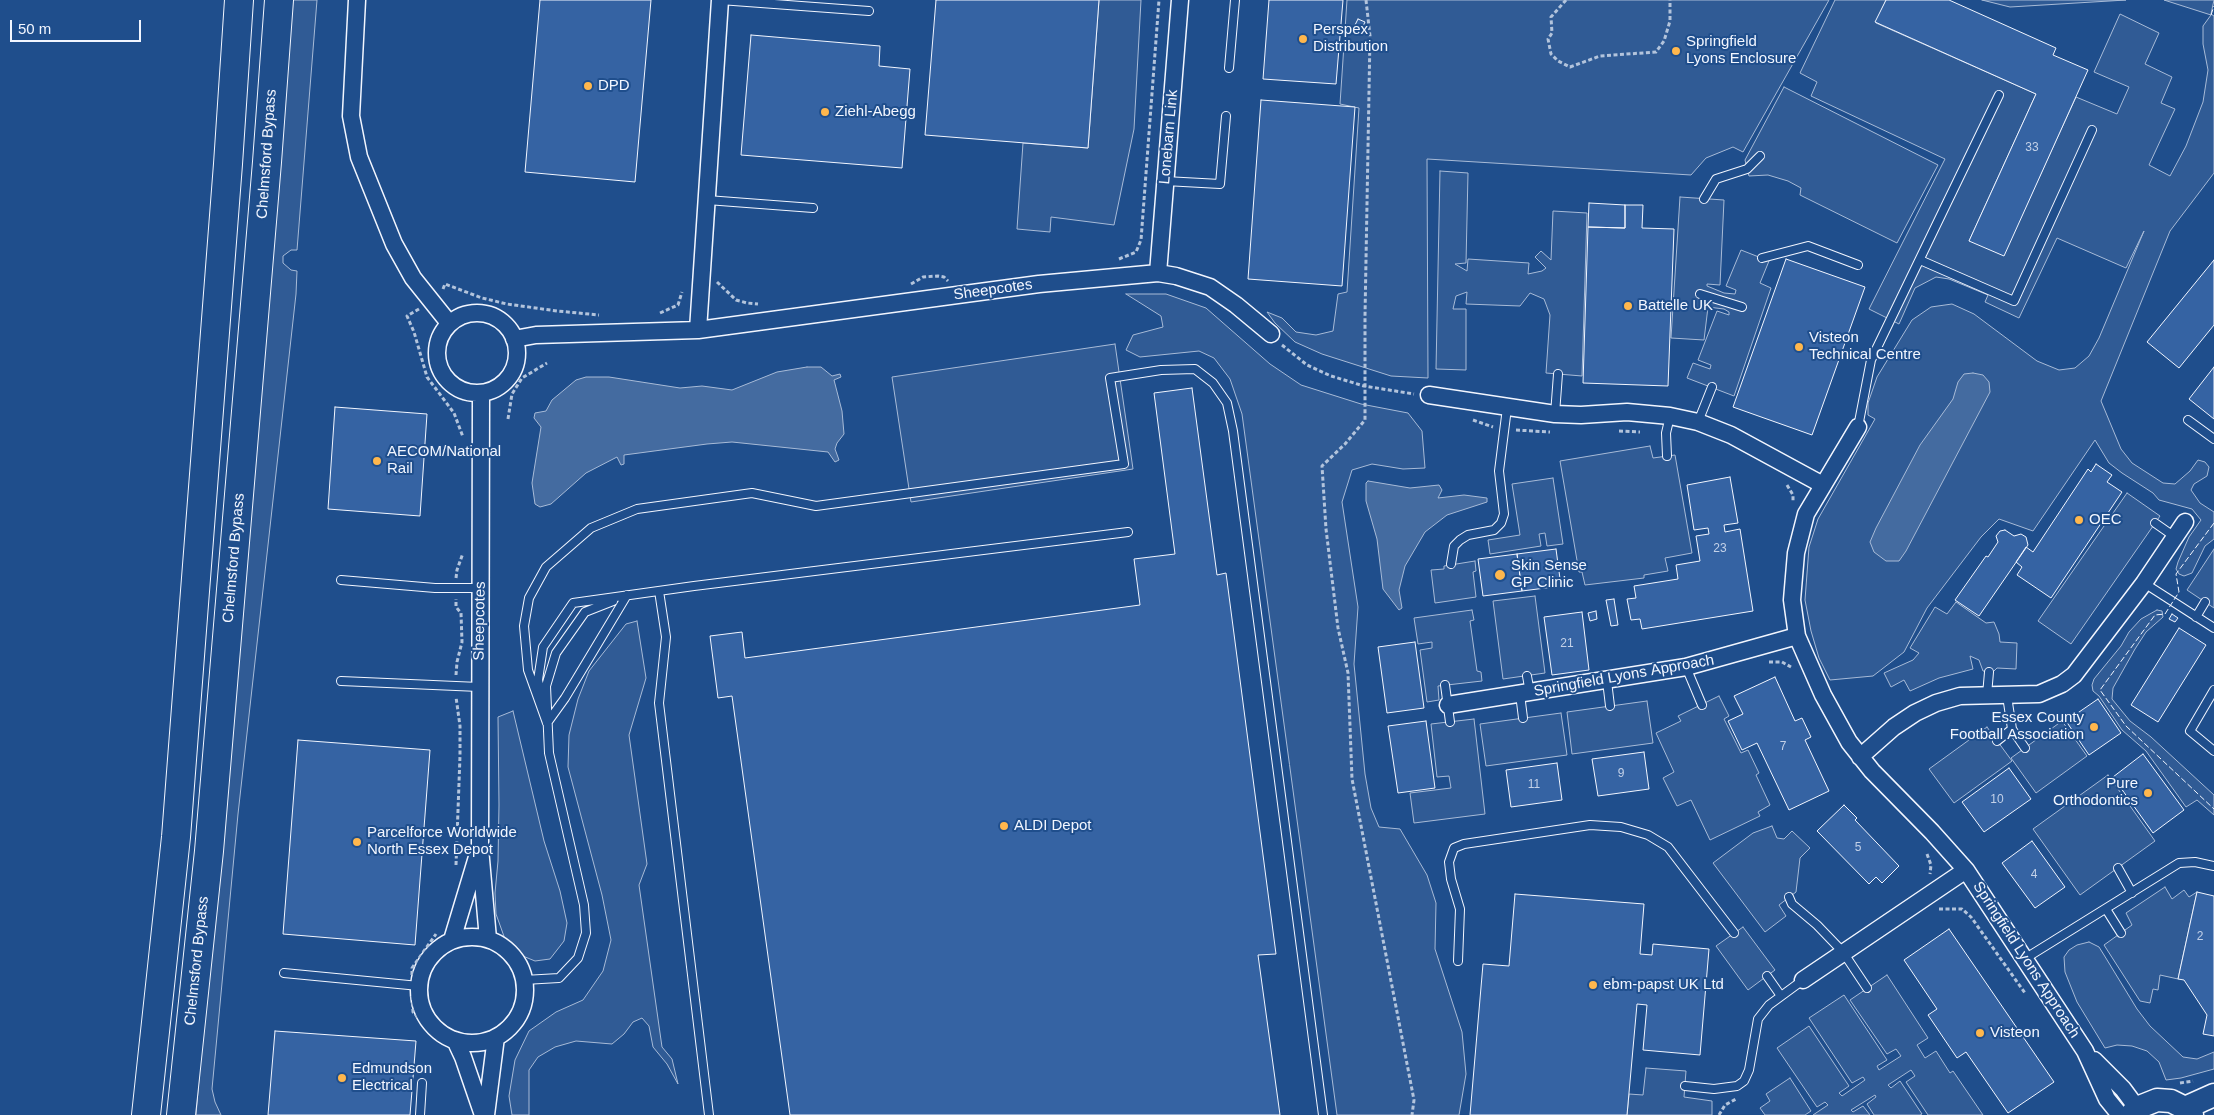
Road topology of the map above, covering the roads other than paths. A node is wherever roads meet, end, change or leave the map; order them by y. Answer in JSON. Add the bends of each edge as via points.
{"nodes":[{"id":1,"x":239,"y":0,"type":"edge"},
{"id":2,"x":279,"y":0,"type":"edge"},
{"id":3,"x":357,"y":0,"type":"edge"},
{"id":4,"x":720,"y":0,"type":"edge"},
{"id":5,"x":1180,"y":0,"type":"edge"},
{"id":6,"x":1235,"y":0,"type":"edge"},
{"id":7,"x":869,"y":11,"type":"dead end"},
{"id":8,"x":1229,"y":68,"type":"dead end"},
{"id":9,"x":2000,"y":95,"type":"dead end"},
{"id":10,"x":1226,"y":116,"type":"dead end"},
{"id":11,"x":2092,"y":130,"type":"dead end"},
{"id":12,"x":1760,"y":156,"type":"dead end"},
{"id":13,"x":1165,"y":181,"type":"junction"},
{"id":14,"x":1704,"y":199,"type":"dead end"},
{"id":15,"x":708,"y":200,"type":"junction"},
{"id":16,"x":814,"y":208,"type":"dead end"},
{"id":17,"x":1762,"y":258,"type":"dead end"},
{"id":18,"x":1920,"y":260,"type":"junction"},
{"id":19,"x":1858,"y":265,"type":"dead end"},
{"id":20,"x":1158,"y":273,"type":"junction"},
{"id":21,"x":1700,"y":294,"type":"dead end"},
{"id":22,"x":1742,"y":307,"type":"dead end"},
{"id":23,"x":448,"y":324,"type":"junction"},
{"id":24,"x":698,"y":330,"type":"junction"},
{"id":25,"x":1271,"y":334,"type":"dead end"},
{"id":26,"x":514,"y":339,"type":"junction"},
{"id":27,"x":1558,"y":374,"type":"dead end"},
{"id":28,"x":1712,"y":387,"type":"dead end"},
{"id":29,"x":481,"y":393,"type":"junction"},
{"id":30,"x":1429,"y":395,"type":"dead end"},
{"id":31,"x":1507,"y":408,"type":"junction"},
{"id":32,"x":1555,"y":414,"type":"junction"},
{"id":33,"x":1670,"y":416,"type":"junction"},
{"id":34,"x":2188,"y":420,"type":"dead end"},
{"id":35,"x":1698,"y":422,"type":"junction"},
{"id":36,"x":1858,"y":427,"type":"joint"},
{"id":37,"x":2214,"y":439,"type":"edge"},
{"id":38,"x":1667,"y":456,"type":"dead end"},
{"id":39,"x":1823,"y":486,"type":"junction"},
{"id":40,"x":2185,"y":522,"type":"dead end"},
{"id":41,"x":2155,"y":523,"type":"dead end"},
{"id":42,"x":1128,"y":532,"type":"dead end"},
{"id":43,"x":2175,"y":537,"type":"junction"},
{"id":44,"x":1451,"y":564,"type":"dead end"},
{"id":45,"x":341,"y":580,"type":"dead end"},
{"id":46,"x":2144,"y":583,"type":"junction"},
{"id":47,"x":481,"y":588,"type":"junction"},
{"id":48,"x":659,"y":591,"type":"junction"},
{"id":49,"x":626,"y":595,"type":"junction"},
{"id":50,"x":2205,"y":602,"type":"dead end"},
{"id":51,"x":2196,"y":617,"type":"junction"},
{"id":52,"x":2214,"y":628,"type":"edge"},
{"id":53,"x":1797,"y":636,"type":"junction"},
{"id":54,"x":1686,"y":667,"type":"junction"},
{"id":55,"x":1990,"y":672,"type":"dead end"},
{"id":56,"x":1527,"y":676,"type":"dead end"},
{"id":57,"x":341,"y":681,"type":"dead end"},
{"id":58,"x":1607,"y":681,"type":"junction"},
{"id":59,"x":1446,"y":685,"type":"dead end"},
{"id":60,"x":479,"y":687,"type":"junction"},
{"id":61,"x":2214,"y":690,"type":"edge"},
{"id":62,"x":1525,"y":694,"type":"junction"},
{"id":63,"x":1987,"y":695,"type":"junction"},
{"id":64,"x":2007,"y":696,"type":"junction"},
{"id":65,"x":1702,"y":704,"type":"dead end"},
{"id":66,"x":1448,"y":705,"type":"junction"},
{"id":67,"x":1610,"y":706,"type":"dead end"},
{"id":68,"x":1523,"y":718,"type":"dead end"},
{"id":69,"x":1450,"y":722,"type":"dead end"},
{"id":70,"x":547,"y":723,"type":"junction"},
{"id":71,"x":2012,"y":729,"type":"junction"},
{"id":72,"x":1997,"y":740,"type":"dead end"},
{"id":73,"x":2025,"y":748,"type":"dead end"},
{"id":74,"x":2214,"y":751,"type":"edge"},
{"id":75,"x":1860,"y":757,"type":"junction"},
{"id":76,"x":480,"y":848,"type":"junction"},
{"id":77,"x":2214,"y":866,"type":"edge"},
{"id":78,"x":2118,"y":868,"type":"dead end"},
{"id":79,"x":1966,"y":870,"type":"junction"},
{"id":80,"x":2132,"y":893,"type":"junction"},
{"id":81,"x":1789,"y":897,"type":"dead end"},
{"id":82,"x":2106,"y":910,"type":"junction"},
{"id":83,"x":1734,"y":933,"type":"dead end"},
{"id":84,"x":2121,"y":933,"type":"dead end"},
{"id":85,"x":488,"y":939,"type":"junction"},
{"id":86,"x":452,"y":940,"type":"junction"},
{"id":87,"x":1843,"y":952,"type":"junction"},
{"id":88,"x":2026,"y":958,"type":"junction"},
{"id":89,"x":1458,"y":960,"type":"dead end"},
{"id":90,"x":284,"y":973,"type":"dead end"},
{"id":91,"x":1767,"y":976,"type":"dead end"},
{"id":92,"x":524,"y":980,"type":"junction"},
{"id":93,"x":1803,"y":980,"type":"joint"},
{"id":94,"x":419,"y":986,"type":"junction"},
{"id":95,"x":1867,"y":988,"type":"dead end"},
{"id":96,"x":1781,"y":996,"type":"junction"},
{"id":97,"x":496,"y":1037,"type":"junction"},
{"id":98,"x":455,"y":1040,"type":"junction"},
{"id":99,"x":422,"y":1083,"type":"dead end"},
{"id":100,"x":1685,"y":1086,"type":"dead end"},
{"id":101,"x":2207,"y":1087,"type":"edge"},
{"id":102,"x":2189,"y":1112,"type":"edge"},
{"id":103,"x":2129,"y":1113,"type":"edge"},
{"id":104,"x":146,"y":1115,"type":"edge"},
{"id":105,"x":181,"y":1115,"type":"edge"},
{"id":106,"x":420,"y":1115,"type":"edge"},
{"id":107,"x":484,"y":1115,"type":"edge"},
{"id":108,"x":709,"y":1115,"type":"edge"},
{"id":109,"x":1322,"y":1115,"type":"edge"}],
"edges":[{"from":1,"to":104,"type":"highway","via":[[176,837]]},
{"from":2,"to":105,"type":"highway","name":"Chelmsford Bypass","via":[[210,841]]},
{"from":3,"to":23,"type":"street","via":[[351,116],[359,157],[394,244],[413,278]]},
{"from":4,"to":7,"type":"lane"},
{"from":4,"to":15,"type":"street"},
{"from":5,"to":13,"type":"street","name":"Lonebarn Link"},
{"from":6,"to":8,"type":"lane"},
{"from":9,"to":18,"type":"lane"},
{"from":10,"to":13,"type":"lane","via":[[1220,184]]},
{"from":11,"to":18,"type":"lane","via":[[2014,302]]},
{"from":12,"to":14,"type":"lane","via":[[1747,169],[1716,180]]},
{"from":13,"to":20,"type":"street","name":"Lonebarn Link"},
{"from":15,"to":16,"type":"lane"},
{"from":15,"to":24,"type":"street"},
{"from":17,"to":19,"type":"lane","via":[[1808,246]]},
{"from":18,"to":36,"type":"lane","via":[[1871,360]]},
{"from":20,"to":24,"type":"street","name":"Sheepcotes","via":[[1039,284]]},
{"from":20,"to":25,"type":"street","name":"Sheepcotes","via":[[1210,287]]},
{"from":21,"to":22,"type":"lane"},
{"from":23,"to":26,"type":"street","via":[[474,312],[491,315],[502,321]]},
{"from":23,"to":29,"type":"street","via":[[437,346],[440,371],[451,384],[467,392]]},
{"from":24,"to":26,"type":"street","name":"Sheepcotes","via":[[536,335]]},
{"from":26,"to":29,"type":"street","via":[[517,351],[511,375],[500,386]]},
{"from":27,"to":32,"type":"lane"},
{"from":28,"to":35,"type":"lane"},
{"from":29,"to":47,"type":"street","name":"Sheepcotes"},
{"from":30,"to":31,"type":"street"},
{"from":31,"to":32,"type":"street"},
{"from":31,"to":44,"type":"lane","via":[[1499,471],[1502,522],[1494,530],[1468,535],[1460,540],[1454,546]]},
{"from":32,"to":33,"type":"street","via":[[1627,412]]},
{"from":33,"to":35,"type":"street"},
{"from":33,"to":38,"type":"lane","via":[[1666,433]]},
{"from":34,"to":37,"type":"lane"},
{"from":35,"to":39,"type":"street","via":[[1731,435]]},
{"from":36,"to":39,"type":"street","name":"Springfield Lyons Approach"},
{"from":39,"to":53,"type":"street","name":"Springfield Lyons Approach","via":[[1806,514],[1796,553],[1792,600]]},
{"from":40,"to":43,"type":"street"},
{"from":41,"to":43,"type":"lane"},
{"from":42,"to":48,"type":"lane"},
{"from":43,"to":46,"type":"street"},
{"from":45,"to":47,"type":"lane","via":[[435,588]]},
{"from":46,"to":51,"type":"lane"},
{"from":46,"to":64,"type":"street","via":[[2074,675],[2039,694]]},
{"from":47,"to":60,"type":"street","name":"Sheepcotes"},
{"from":48,"to":49,"type":"lane"},
{"from":48,"to":108,"type":"lane","via":[[666,637],[659,704]]},
{"from":49,"to":70,"type":"lane"},
{"from":49,"to":70,"type":"lane","via":[[585,612],[556,653],[546,686]]},
{"from":49,"to":70,"type":"lane","via":[[573,604],[544,647],[538,680]]},
{"from":50,"to":51,"type":"lane"},
{"from":51,"to":52,"type":"lane"},
{"from":53,"to":54,"type":"street","name":"Springfield Lyons Approach"},
{"from":53,"to":75,"type":"street","name":"Springfield Lyons Approach","via":[[1823,695]]},
{"from":54,"to":58,"type":"street","name":"Springfield Lyons Approach"},
{"from":54,"to":65,"type":"lane"},
{"from":55,"to":63,"type":"lane"},
{"from":56,"to":62,"type":"lane"},
{"from":57,"to":60,"type":"lane"},
{"from":58,"to":62,"type":"street","name":"Springfield Lyons Approach"},
{"from":58,"to":67,"type":"lane"},
{"from":59,"to":66,"type":"lane"},
{"from":60,"to":76,"type":"street","name":"Sheepcotes"},
{"from":61,"to":74,"type":"lane","via":[[2190,731]]},
{"from":62,"to":66,"type":"street","name":"Springfield Lyons Approach"},
{"from":62,"to":68,"type":"lane"},
{"from":63,"to":64,"type":"street"},
{"from":63,"to":75,"type":"street","via":[[1960,696],[1915,713]]},
{"from":64,"to":71,"type":"lane"},
{"from":66,"to":69,"type":"lane"},
{"from":70,"to":92,"type":"lane","via":[[549,753],[584,905],[586,933],[578,958],[559,978]]},
{"from":70,"to":109,"type":"lane","via":[[528,670],[524,626],[529,598],[546,567],[591,528],[637,510],[752,493],[816,506],[1124,464],[1110,378],[1161,370],[1195,369],[1213,383],[1227,403],[1233,430]]},
{"from":71,"to":72,"type":"lane"},
{"from":71,"to":73,"type":"lane"},
{"from":75,"to":79,"type":"street","name":"Springfield Lyons Approach"},
{"from":76,"to":85,"type":"street","name":"Sheepcotes"},
{"from":76,"to":86,"type":"street","name":"Sheepcotes"},
{"from":77,"to":80,"type":"lane","via":[[2179,863]]},
{"from":78,"to":80,"type":"lane"},
{"from":79,"to":87,"type":"street","name":"Springfield Lyons Approach"},
{"from":79,"to":88,"type":"street","name":"Springfield Lyons Approach"},
{"from":80,"to":82,"type":"lane"},
{"from":81,"to":87,"type":"lane","via":[[1792,904],[1818,925]]},
{"from":82,"to":84,"type":"lane"},
{"from":82,"to":88,"type":"lane"},
{"from":83,"to":89,"type":"lane","via":[[1668,847],[1648,835],[1621,827],[1590,825],[1454,848],[1450,862],[1451,879],[1460,909]]},
{"from":85,"to":86,"type":"street"},
{"from":85,"to":92,"type":"street","via":[[512,955]]},
{"from":86,"to":94,"type":"street","via":[[430,957]]},
{"from":87,"to":93,"type":"street","name":"Springfield Lyons Approach"},
{"from":87,"to":95,"type":"lane"},
{"from":88,"to":103,"type":"street","name":"Springfield Lyons Approach","via":[[2086,1051],[2123,1089]]},
{"from":90,"to":94,"type":"lane"},
{"from":91,"to":96,"type":"lane"},
{"from":92,"to":97,"type":"street","via":[[520,1013],[510,1027]]},
{"from":93,"to":96,"type":"lane"},
{"from":94,"to":98,"type":"street","via":[[426,1018],[438,1031]]},
{"from":96,"to":100,"type":"lane","via":[[1758,1019],[1744,1081],[1737,1086],[1714,1089]]},
{"from":97,"to":98,"type":"street","via":[[474,1043]]},
{"from":97,"to":107,"type":"street"},
{"from":98,"to":107,"type":"street"},
{"from":99,"to":106,"type":"lane"},
{"from":101,"to":102,"type":"main road"},
{"from":102,"to":103,"type":"main road","via":[[2171,1101],[2157,1100]]}]}
